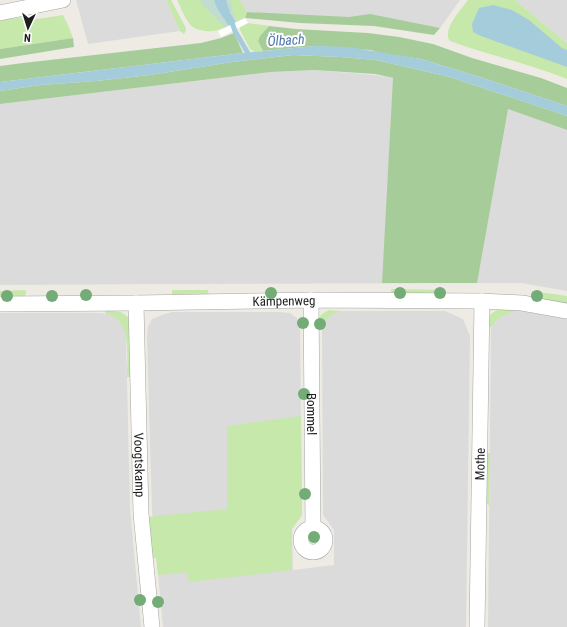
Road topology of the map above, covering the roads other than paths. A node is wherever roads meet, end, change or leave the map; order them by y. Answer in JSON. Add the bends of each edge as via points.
{"nodes":[{"id":1,"x":63,"y":0,"type":"edge"},
{"id":2,"x":0,"y":13,"type":"edge"},
{"id":3,"x":311,"y":300,"type":"junction"},
{"id":4,"x":482,"y":301,"type":"junction"},
{"id":5,"x":136,"y":303,"type":"junction"},
{"id":6,"x":0,"y":304,"type":"edge"},
{"id":7,"x":567,"y":311,"type":"edge"},
{"id":8,"x":313,"y":528,"type":"dead end"},
{"id":9,"x":152,"y":627,"type":"edge"},
{"id":10,"x":477,"y":627,"type":"edge"}],
"edges":[{"from":1,"to":2,"type":"street"},
{"from":3,"to":4,"type":"street","name":"Kämpenweg"},
{"from":3,"to":5,"type":"street","name":"Kämpenweg"},
{"from":3,"to":8,"type":"street","name":"Bommel"},
{"from":4,"to":7,"type":"street","name":"Kämpenweg","via":[[522,303]]},
{"from":4,"to":10,"type":"street","name":"Mothe"},
{"from":5,"to":6,"type":"street","name":"Kämpenweg"},
{"from":5,"to":9,"type":"street","name":"Voogtskamp","via":[[141,514]]}]}
